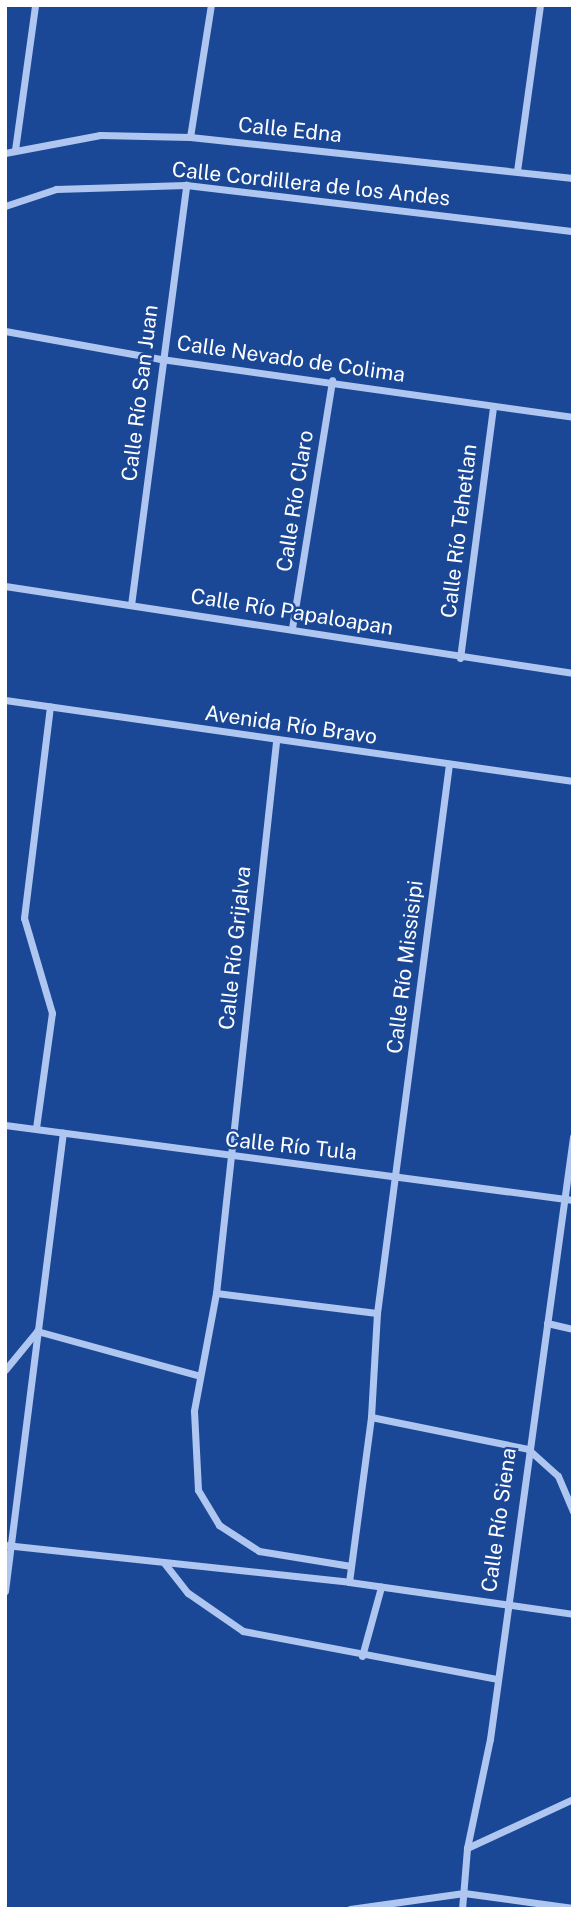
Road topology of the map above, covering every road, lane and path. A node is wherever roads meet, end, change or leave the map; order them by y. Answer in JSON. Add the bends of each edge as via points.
{"nodes":[{"id":1,"x":35,"y":5,"type":"edge"},
{"id":2,"x":211,"y":5,"type":"edge"},
{"id":3,"x":540,"y":5,"type":"edge"},
{"id":4,"x":190,"y":137,"type":"junction"},
{"id":5,"x":15,"y":150,"type":"junction"},
{"id":6,"x":5,"y":153,"type":"edge"},
{"id":7,"x":517,"y":171,"type":"junction"},
{"id":8,"x":573,"y":178,"type":"edge"},
{"id":9,"x":186,"y":185,"type":"junction"},
{"id":10,"x":5,"y":206,"type":"edge"},
{"id":11,"x":573,"y":231,"type":"edge"},
{"id":12,"x":5,"y":331,"type":"edge"},
{"id":13,"x":161,"y":359,"type":"junction"},
{"id":14,"x":332,"y":380,"type":"junction"},
{"id":15,"x":493,"y":409,"type":"junction"},
{"id":16,"x":573,"y":417,"type":"edge"},
{"id":17,"x":5,"y":586,"type":"edge"},
{"id":18,"x":131,"y":606,"type":"junction"},
{"id":19,"x":292,"y":628,"type":"junction"},
{"id":20,"x":460,"y":658,"type":"junction"},
{"id":21,"x":573,"y":673,"type":"edge"},
{"id":22,"x":5,"y":700,"type":"edge"},
{"id":23,"x":50,"y":707,"type":"junction"},
{"id":24,"x":276,"y":742,"type":"junction"},
{"id":25,"x":449,"y":764,"type":"junction"},
{"id":26,"x":573,"y":781,"type":"edge"},
{"id":27,"x":5,"y":1125,"type":"edge"},
{"id":28,"x":36,"y":1128,"type":"junction"},
{"id":29,"x":63,"y":1133,"type":"junction"},
{"id":30,"x":573,"y":1137,"type":"edge"},
{"id":31,"x":229,"y":1158,"type":"junction"},
{"id":32,"x":396,"y":1174,"type":"junction"},
{"id":33,"x":569,"y":1200,"type":"edge"},
{"id":34,"x":216,"y":1293,"type":"junction"},
{"id":35,"x":377,"y":1313,"type":"junction"},
{"id":36,"x":547,"y":1324,"type":"junction"},
{"id":37,"x":573,"y":1329,"type":"edge"},
{"id":38,"x":37,"y":1331,"type":"junction"},
{"id":39,"x":5,"y":1370,"type":"edge"},
{"id":40,"x":200,"y":1376,"type":"junction"},
{"id":41,"x":371,"y":1417,"type":"junction"},
{"id":42,"x":528,"y":1449,"type":"junction"},
{"id":43,"x":573,"y":1512,"type":"edge"},
{"id":44,"x":8,"y":1546,"type":"edge"},
{"id":45,"x":165,"y":1564,"type":"junction"},
{"id":46,"x":351,"y":1566,"type":"junction"},
{"id":47,"x":349,"y":1582,"type":"junction"},
{"id":48,"x":380,"y":1587,"type":"junction"},
{"id":49,"x":5,"y":1591,"type":"edge"},
{"id":50,"x":505,"y":1605,"type":"junction"},
{"id":51,"x":573,"y":1614,"type":"edge"},
{"id":52,"x":362,"y":1656,"type":"junction"},
{"id":53,"x":496,"y":1679,"type":"junction"},
{"id":54,"x":573,"y":1799,"type":"edge"},
{"id":55,"x":467,"y":1848,"type":"junction"},
{"id":56,"x":464,"y":1893,"type":"junction"},
{"id":57,"x":573,"y":1908,"type":"edge"},
{"id":58,"x":350,"y":1909,"type":"edge"},
{"id":59,"x":462,"y":1909,"type":"edge"}],
"edges":[{"from":1,"to":5,"type":"street"},
{"from":2,"to":4,"type":"street"},
{"from":3,"to":7,"type":"street"},
{"from":4,"to":5,"type":"street","name":"Calle Edna","via":[[100,135]]},
{"from":4,"to":7,"type":"street","name":"Calle Edna"},
{"from":5,"to":6,"type":"street","name":"Calle Edna"},
{"from":7,"to":8,"type":"street","name":"Calle Edna"},
{"from":9,"to":10,"type":"street","name":"Calle Cordillera de los Andes","via":[[56,189]]},
{"from":9,"to":11,"type":"street","name":"Calle Cordillera de los Andes"},
{"from":9,"to":13,"type":"street","name":"Calle Río San Juan"},
{"from":12,"to":13,"type":"street","name":"Calle Nevado de Colima"},
{"from":13,"to":14,"type":"street","name":"Calle Nevado de Colima"},
{"from":13,"to":18,"type":"street","name":"Calle Río San Juan"},
{"from":14,"to":15,"type":"street","name":"Calle Nevado de Colima"},
{"from":14,"to":19,"type":"street","name":"Calle Río Claro"},
{"from":15,"to":16,"type":"street","name":"Calle Nevado de Colima"},
{"from":15,"to":20,"type":"street","name":"Calle Río Tehetlan"},
{"from":17,"to":18,"type":"street","name":"Calle Río Papaloapan"},
{"from":18,"to":19,"type":"street","name":"Calle Río Papaloapan"},
{"from":19,"to":20,"type":"street","name":"Calle Río Papaloapan"},
{"from":20,"to":21,"type":"street","name":"Calle Río Papaloapan"},
{"from":22,"to":23,"type":"street","name":"Avenida Río Bravo"},
{"from":23,"to":24,"type":"street","name":"Avenida Río Bravo"},
{"from":23,"to":28,"type":"street","via":[[24,918],[52,1013]]},
{"from":24,"to":25,"type":"street","name":"Avenida Río Bravo"},
{"from":24,"to":31,"type":"street","name":"Calle Río Grijalva"},
{"from":25,"to":26,"type":"street","name":"Avenida Río Bravo"},
{"from":25,"to":32,"type":"street","name":"Calle Río Missisipi"},
{"from":27,"to":28,"type":"street","name":"Calle Río Tula"},
{"from":28,"to":29,"type":"street","name":"Calle Río Tula"},
{"from":29,"to":31,"type":"street","name":"Calle Río Tula"},
{"from":29,"to":38,"type":"street"},
{"from":30,"to":33,"type":"street","name":"Calle Río Siena"},
{"from":31,"to":32,"type":"street","name":"Calle Río Tula"},
{"from":31,"to":34,"type":"street","name":"Calle Río Grijalva"},
{"from":32,"to":33,"type":"street","name":"Calle Río Tula"},
{"from":32,"to":35,"type":"street","name":"Calle Río Missisipi"},
{"from":33,"to":36,"type":"street","name":"Calle Río Siena"},
{"from":34,"to":35,"type":"street"},
{"from":34,"to":40,"type":"street","name":"Calle Río Grijalva"},
{"from":35,"to":41,"type":"street","name":"Calle Río Missisipi"},
{"from":36,"to":37,"type":"street"},
{"from":36,"to":42,"type":"street","name":"Calle Río Siena"},
{"from":38,"to":39,"type":"street"},
{"from":38,"to":40,"type":"street"},
{"from":38,"to":44,"type":"street"},
{"from":40,"to":46,"type":"street","name":"Calle Río Grijalva","via":[[194,1411],[198,1490],[219,1525],[259,1551]]},
{"from":41,"to":42,"type":"street"},
{"from":41,"to":46,"type":"street","name":"Calle Río Missisipi"},
{"from":42,"to":43,"type":"street","via":[[558,1476]]},
{"from":42,"to":50,"type":"street","name":"Calle Río Siena"},
{"from":44,"to":45,"type":"street"},
{"from":44,"to":49,"type":"street"},
{"from":45,"to":47,"type":"street"},
{"from":45,"to":52,"type":"street","via":[[188,1593],[243,1631]]},
{"from":46,"to":47,"type":"street","name":"Calle Río Missisipi"},
{"from":47,"to":48,"type":"street"},
{"from":48,"to":50,"type":"street"},
{"from":48,"to":52,"type":"street"},
{"from":50,"to":51,"type":"street"},
{"from":50,"to":53,"type":"street","name":"Calle Río Siena"},
{"from":52,"to":53,"type":"street"},
{"from":53,"to":55,"type":"street","name":"Calle Río Siena","via":[[490,1739]]},
{"from":54,"to":55,"type":"street"},
{"from":55,"to":56,"type":"street","name":"Calle Río Siena"},
{"from":56,"to":57,"type":"street"},
{"from":56,"to":58,"type":"street"},
{"from":56,"to":59,"type":"street","name":"Calle Río Siena"}]}
